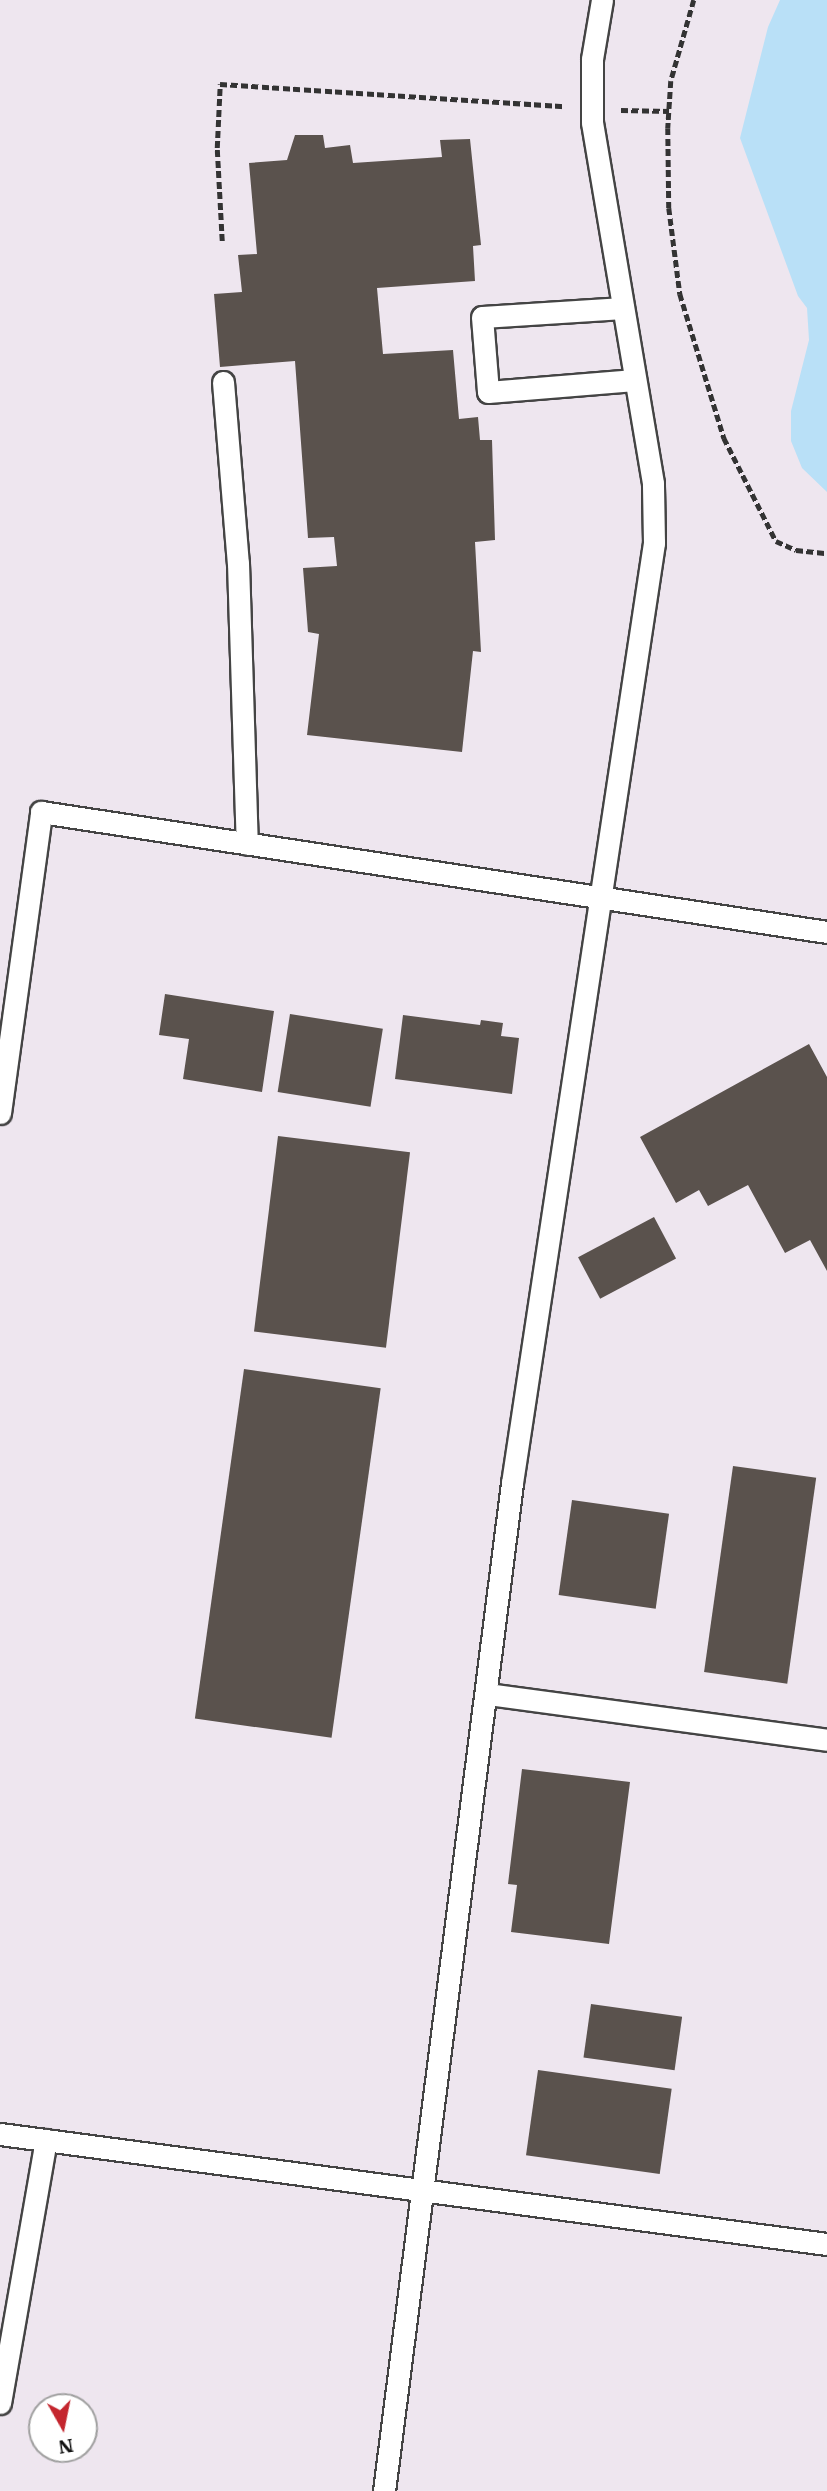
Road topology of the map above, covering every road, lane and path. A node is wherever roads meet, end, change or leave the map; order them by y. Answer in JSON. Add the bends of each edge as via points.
{"nodes":[{"id":1,"x":602,"y":0,"type":"edge"},
{"id":2,"x":694,"y":0,"type":"edge"},
{"id":3,"x":569,"y":106,"type":"dead end"},
{"id":4,"x":616,"y":109,"type":"dead end"},
{"id":5,"x":669,"y":111,"type":"junction"},
{"id":6,"x":222,"y":241,"type":"dead end"},
{"id":7,"x":622,"y":308,"type":"junction"},
{"id":8,"x":635,"y":380,"type":"junction"},
{"id":9,"x":223,"y":382,"type":"dead end"},
{"id":10,"x":827,"y":553,"type":"edge"},
{"id":11,"x":247,"y":844,"type":"junction"},
{"id":12,"x":600,"y":899,"type":"junction"},
{"id":13,"x":827,"y":932,"type":"edge"},
{"id":14,"x":0,"y":1113,"type":"edge"},
{"id":15,"x":488,"y":1693,"type":"junction"},
{"id":16,"x":827,"y":1740,"type":"edge"},
{"id":17,"x":0,"y":2134,"type":"edge"},
{"id":18,"x":46,"y":2140,"type":"junction"},
{"id":19,"x":423,"y":2190,"type":"junction"},
{"id":20,"x":827,"y":2244,"type":"edge"},
{"id":21,"x":0,"y":2403,"type":"edge"},
{"id":22,"x":384,"y":2491,"type":"edge"}],
"edges":[{"from":1,"to":7,"type":"lane","via":[[592,59],[592,122]]},
{"from":2,"to":5,"type":"path","via":[[671,81]]},
{"from":3,"to":6,"type":"path","via":[[220,84],[217,148]]},
{"from":4,"to":5,"type":"path"},
{"from":5,"to":10,"type":"path","via":[[669,208],[680,294],[704,383],[724,438],[776,541],[796,550]]},
{"from":7,"to":8,"type":"lane"},
{"from":7,"to":8,"type":"lane","via":[[482,317],[488,392]]},
{"from":8,"to":12,"type":"lane","via":[[653,484],[654,543]]},
{"from":9,"to":11,"type":"lane","via":[[238,562]]},
{"from":11,"to":12,"type":"lane"},
{"from":11,"to":14,"type":"lane","via":[[41,812]]},
{"from":12,"to":13,"type":"lane"},
{"from":12,"to":15,"type":"lane","via":[[512,1483]]},
{"from":15,"to":16,"type":"lane"},
{"from":15,"to":19,"type":"lane"},
{"from":17,"to":18,"type":"lane"},
{"from":18,"to":19,"type":"lane"},
{"from":18,"to":21,"type":"lane"},
{"from":19,"to":20,"type":"lane"},
{"from":19,"to":22,"type":"lane"}]}
